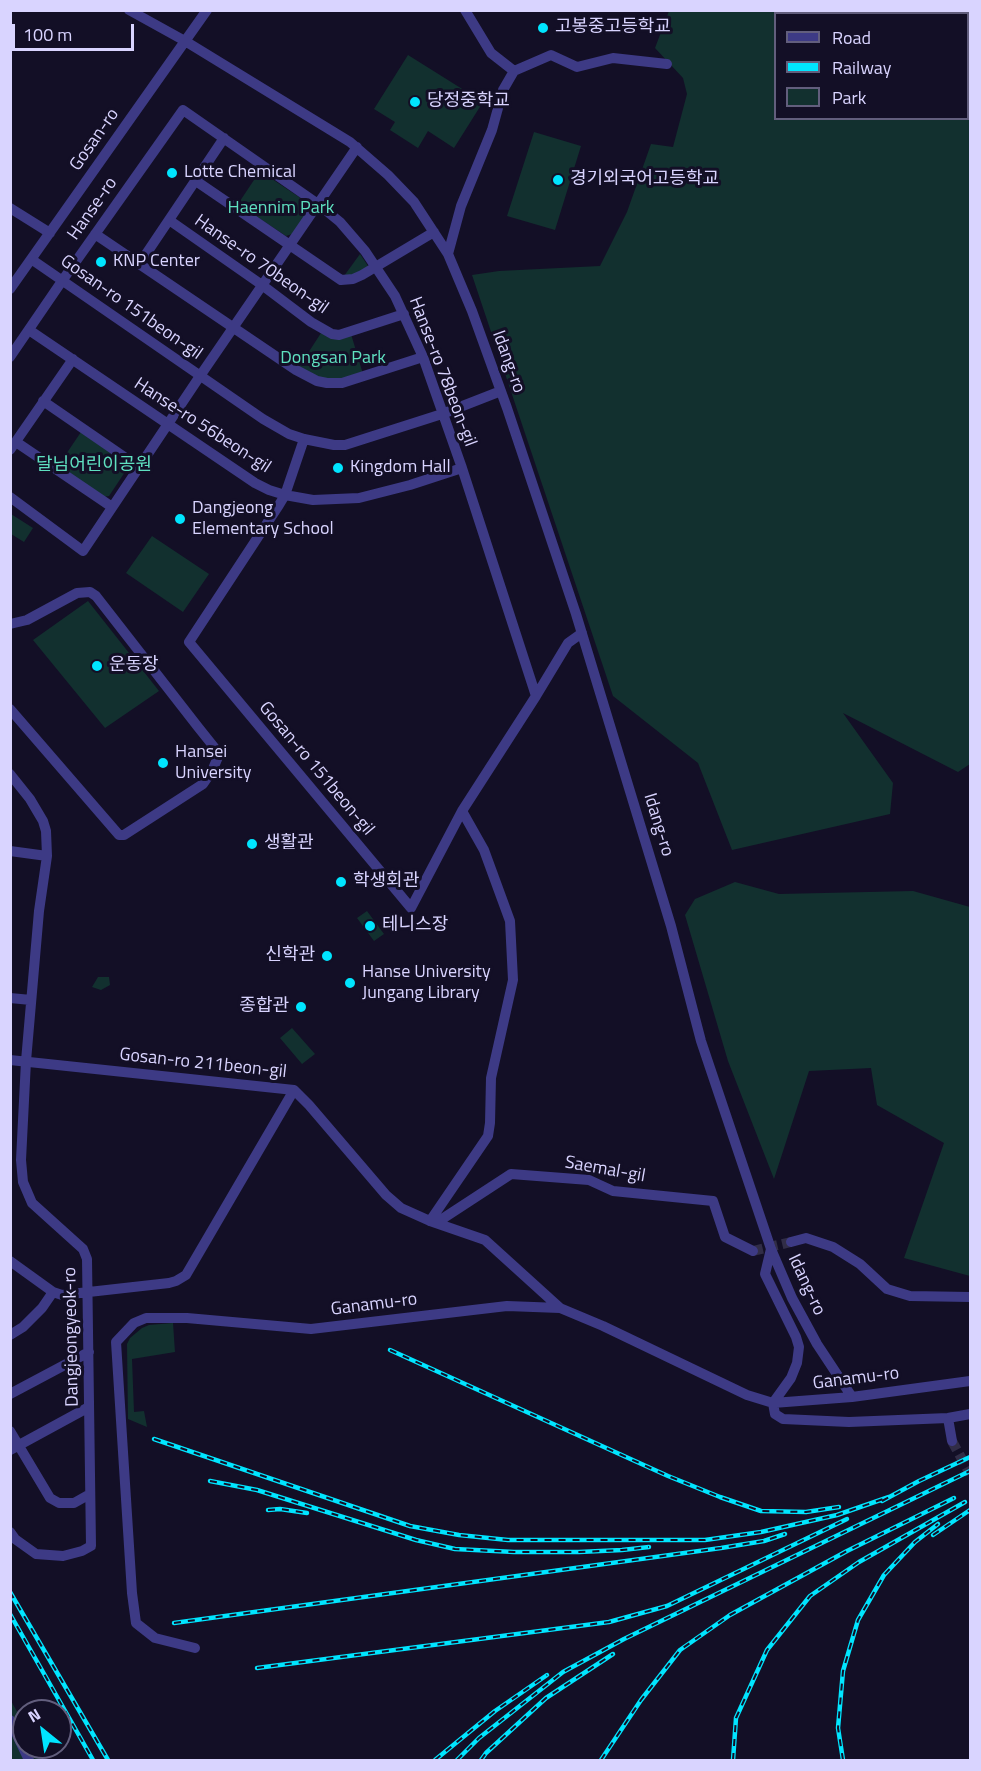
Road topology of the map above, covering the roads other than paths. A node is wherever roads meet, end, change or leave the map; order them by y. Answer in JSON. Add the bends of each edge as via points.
{"nodes":[{"id":1,"x":129,"y":10,"type":"edge"},
{"id":2,"x":207,"y":10,"type":"edge"},
{"id":3,"x":465,"y":10,"type":"edge"},
{"id":4,"x":186,"y":41,"type":"junction"},
{"id":5,"x":667,"y":64,"type":"dead end"},
{"id":6,"x":514,"y":70,"type":"junction"},
{"id":7,"x":183,"y":110,"type":"joint"},
{"id":8,"x":224,"y":138,"type":"junction"},
{"id":9,"x":357,"y":147,"type":"junction"},
{"id":10,"x":196,"y":181,"type":"junction"},
{"id":11,"x":318,"y":204,"type":"junction"},
{"id":12,"x":10,"y":208,"type":"edge"},
{"id":13,"x":169,"y":220,"type":"junction"},
{"id":14,"x":434,"y":232,"type":"junction"},
{"id":15,"x":50,"y":233,"type":"junction"},
{"id":16,"x":95,"y":234,"type":"junction"},
{"id":17,"x":290,"y":245,"type":"junction"},
{"id":18,"x":448,"y":254,"type":"junction"},
{"id":19,"x":31,"y":259,"type":"junction"},
{"id":20,"x":140,"y":263,"type":"junction"},
{"id":21,"x":376,"y":267,"type":"junction"},
{"id":22,"x":62,"y":281,"type":"junction"},
{"id":23,"x":262,"y":285,"type":"junction"},
{"id":24,"x":10,"y":289,"type":"edge"},
{"id":25,"x":404,"y":314,"type":"junction"},
{"id":26,"x":233,"y":327,"type":"junction"},
{"id":27,"x":29,"y":330,"type":"junction"},
{"id":28,"x":10,"y":357,"type":"edge"},
{"id":29,"x":423,"y":357,"type":"junction"},
{"id":30,"x":73,"y":360,"type":"junction"},
{"id":31,"x":200,"y":376,"type":"junction"},
{"id":32,"x":501,"y":391,"type":"junction"},
{"id":33,"x":43,"y":402,"type":"junction"},
{"id":34,"x":442,"y":414,"type":"junction"},
{"id":35,"x":168,"y":424,"type":"junction"},
{"id":36,"x":304,"y":439,"type":"junction"},
{"id":37,"x":13,"y":446,"type":"edge"},
{"id":38,"x":139,"y":467,"type":"junction"},
{"id":39,"x":462,"y":468,"type":"junction"},
{"id":40,"x":285,"y":495,"type":"junction"},
{"id":41,"x":10,"y":497,"type":"edge"},
{"id":42,"x":112,"y":507,"type":"junction"},
{"id":43,"x":10,"y":624,"type":"edge"},
{"id":44,"x":582,"y":633,"type":"junction"},
{"id":45,"x":536,"y":696,"type":"junction"},
{"id":46,"x":10,"y":709,"type":"edge"},
{"id":47,"x":10,"y":774,"type":"edge"},
{"id":48,"x":462,"y":811,"type":"junction"},
{"id":49,"x":10,"y":851,"type":"edge"},
{"id":50,"x":47,"y":856,"type":"junction"},
{"id":51,"x":10,"y":998,"type":"edge"},
{"id":52,"x":31,"y":1000,"type":"junction"},
{"id":53,"x":10,"y":1060,"type":"edge"},
{"id":54,"x":26,"y":1061,"type":"junction"},
{"id":55,"x":294,"y":1090,"type":"junction"},
{"id":56,"x":10,"y":1117,"type":"edge"},
{"id":57,"x":23,"y":1118,"type":"junction"},
{"id":58,"x":433,"y":1222,"type":"junction"},
{"id":59,"x":790,"y":1242,"type":"tunnel mouth"},
{"id":60,"x":771,"y":1249,"type":"junction"},
{"id":61,"x":753,"y":1251,"type":"tunnel mouth"},
{"id":62,"x":10,"y":1261,"type":"edge"},
{"id":63,"x":53,"y":1292,"type":"junction"},
{"id":64,"x":89,"y":1293,"type":"junction"},
{"id":65,"x":970,"y":1297,"type":"edge"},
{"id":66,"x":561,"y":1308,"type":"junction"},
{"id":67,"x":10,"y":1335,"type":"edge"},
{"id":68,"x":88,"y":1352,"type":"junction"},
{"id":69,"x":970,"y":1381,"type":"edge"},
{"id":70,"x":10,"y":1394,"type":"edge"},
{"id":71,"x":852,"y":1397,"type":"junction"},
{"id":72,"x":773,"y":1403,"type":"junction"},
{"id":73,"x":89,"y":1407,"type":"junction"},
{"id":74,"x":970,"y":1414,"type":"edge"},
{"id":75,"x":948,"y":1418,"type":"junction"},
{"id":76,"x":10,"y":1431,"type":"edge"},
{"id":77,"x":952,"y":1441,"type":"tunnel mouth"},
{"id":78,"x":15,"y":1448,"type":"edge"},
{"id":79,"x":90,"y":1494,"type":"junction"},
{"id":80,"x":10,"y":1532,"type":"edge"},
{"id":81,"x":195,"y":1648,"type":"dead end"},
{"id":82,"x":10,"y":1720,"type":"edge"},
{"id":83,"x":29,"y":1761,"type":"edge"}],
"edges":[{"from":1,"to":4,"type":"street","name":"Idang-ro"},
{"from":2,"to":4,"type":"street","name":"Gosan-ro"},
{"from":3,"to":6,"type":"street","via":[[491,53]]},
{"from":4,"to":9,"type":"street","name":"Idang-ro"},
{"from":4,"to":15,"type":"street","name":"Gosan-ro"},
{"from":5,"to":6,"type":"street","via":[[613,58],[577,67],[551,55]]},
{"from":6,"to":18,"type":"street","via":[[461,206]]},
{"from":7,"to":8,"type":"street","name":"Hanse-ro 78beon-gil"},
{"from":7,"to":16,"type":"street","name":"Hanse-ro"},
{"from":8,"to":10,"type":"street"},
{"from":8,"to":11,"type":"street","name":"Hanse-ro 78beon-gil"},
{"from":9,"to":11,"type":"street"},
{"from":9,"to":14,"type":"street","name":"Idang-ro","via":[[414,202]]},
{"from":10,"to":13,"type":"street"},
{"from":10,"to":17,"type":"street"},
{"from":11,"to":17,"type":"street"},
{"from":11,"to":21,"type":"street","name":"Hanse-ro 78beon-gil","via":[[347,228]]},
{"from":12,"to":15,"type":"street"},
{"from":13,"to":20,"type":"street"},
{"from":13,"to":23,"type":"street","name":"Hanse-ro 70beon-gil"},
{"from":14,"to":18,"type":"street","name":"Idang-ro"},
{"from":14,"to":21,"type":"street"},
{"from":15,"to":19,"type":"street","name":"Gosan-ro"},
{"from":16,"to":20,"type":"street"},
{"from":16,"to":22,"type":"street","name":"Hanse-ro"},
{"from":17,"to":21,"type":"street","via":[[341,280],[353,279]]},
{"from":17,"to":23,"type":"street"},
{"from":18,"to":32,"type":"street","name":"Idang-ro"},
{"from":19,"to":22,"type":"street","name":"Gosan-ro 151beon-gil"},
{"from":19,"to":24,"type":"street","name":"Gosan-ro"},
{"from":20,"to":26,"type":"street"},
{"from":21,"to":25,"type":"street","name":"Hanse-ro 78beon-gil"},
{"from":22,"to":27,"type":"street","name":"Hanse-ro"},
{"from":22,"to":31,"type":"street","name":"Gosan-ro 151beon-gil"},
{"from":23,"to":25,"type":"street","name":"Hanse-ro 70beon-gil","via":[[332,334]]},
{"from":23,"to":26,"type":"street"},
{"from":25,"to":29,"type":"street","name":"Hanse-ro 78beon-gil"},
{"from":26,"to":29,"type":"street","via":[[296,370],[321,382],[352,381]]},
{"from":26,"to":31,"type":"street"},
{"from":27,"to":28,"type":"street","name":"Hanse-ro"},
{"from":27,"to":30,"type":"street","name":"Hanse-ro 56beon-gil"},
{"from":29,"to":34,"type":"street","name":"Hanse-ro 78beon-gil"},
{"from":30,"to":33,"type":"street"},
{"from":30,"to":35,"type":"street","name":"Hanse-ro 56beon-gil"},
{"from":31,"to":35,"type":"street"},
{"from":31,"to":36,"type":"street","name":"Gosan-ro 151beon-gil","via":[[263,419]]},
{"from":32,"to":34,"type":"street","name":"Gosan-ro 151beon-gil"},
{"from":32,"to":44,"type":"street","name":"Idang-ro"},
{"from":33,"to":37,"type":"street"},
{"from":33,"to":38,"type":"street"},
{"from":34,"to":36,"type":"street","name":"Gosan-ro 151beon-gil","via":[[345,445]]},
{"from":34,"to":39,"type":"street","name":"Hanse-ro 78beon-gil"},
{"from":35,"to":38,"type":"street"},
{"from":35,"to":40,"type":"street","name":"Hanse-ro 56beon-gil","via":[[255,483]]},
{"from":36,"to":40,"type":"street","name":"Gosan-ro 151beon-gil"},
{"from":37,"to":42,"type":"street"},
{"from":38,"to":42,"type":"street"},
{"from":39,"to":40,"type":"street","name":"Hanse-ro 56beon-gil","via":[[359,498],[313,500]]},
{"from":39,"to":45,"type":"street","name":"Hanse-ro 78beon-gil"},
{"from":40,"to":48,"type":"street","name":"Gosan-ro 151beon-gil","via":[[189,642],[411,908]]},
{"from":41,"to":42,"type":"street","via":[[83,550]]},
{"from":43,"to":46,"type":"street","via":[[27,620],[77,593],[90,592],[218,757],[202,784],[119,835]]},
{"from":44,"to":45,"type":"street","name":"Gosan-ro 151beon-gil","via":[[568,643]]},
{"from":44,"to":60,"type":"street","name":"Idang-ro","via":[[671,926],[701,1041]]},
{"from":45,"to":48,"type":"street","name":"Gosan-ro 151beon-gil"},
{"from":47,"to":50,"type":"street","name":"Dangjeongyeok-ro","via":[[43,821]]},
{"from":48,"to":58,"type":"street","via":[[484,850],[510,921],[513,980],[491,1078],[488,1136]]},
{"from":49,"to":50,"type":"street"},
{"from":50,"to":52,"type":"street","name":"Dangjeongyeok-ro"},
{"from":51,"to":52,"type":"street"},
{"from":52,"to":54,"type":"street","name":"Dangjeongyeok-ro"},
{"from":53,"to":54,"type":"street","name":"Gosan-ro 211beon-gil"},
{"from":54,"to":55,"type":"street","name":"Gosan-ro 211beon-gil"},
{"from":54,"to":57,"type":"street","name":"Dangjeongyeok-ro"},
{"from":55,"to":58,"type":"street","name":"Gosan-ro 211beon-gil","via":[[386,1195],[401,1208]]},
{"from":55,"to":64,"type":"street","via":[[186,1275],[169,1283]]},
{"from":56,"to":57,"type":"street"},
{"from":57,"to":64,"type":"street","name":"Dangjeongyeok-ro","via":[[23,1182],[32,1203],[83,1249]]},
{"from":58,"to":61,"type":"street","name":"Saemal-gil","via":[[511,1174],[589,1180],[613,1191],[713,1200],[725,1237]]},
{"from":58,"to":66,"type":"street","name":"Gosan-ro 211beon-gil","via":[[485,1240]]},
{"from":59,"to":65,"type":"street","via":[[806,1238],[833,1247],[860,1264],[887,1289],[910,1296]]},
{"from":60,"to":71,"type":"street","name":"Idang-ro","via":[[817,1344]]},
{"from":60,"to":72,"type":"street","via":[[765,1274],[799,1347],[791,1378]]},
{"from":62,"to":63,"type":"street"},
{"from":63,"to":64,"type":"street"},
{"from":63,"to":67,"type":"street","via":[[23,1327]]},
{"from":64,"to":68,"type":"street","name":"Dangjeongyeok-ro"},
{"from":66,"to":72,"type":"street","name":"Ganamu-ro","via":[[747,1395]]},
{"from":66,"to":81,"type":"street","name":"Ganamu-ro","via":[[507,1306],[311,1329],[187,1318],[146,1318],[134,1323],[116,1342],[136,1623],[155,1638]]},
{"from":68,"to":70,"type":"street"},
{"from":68,"to":73,"type":"street","name":"Dangjeongyeok-ro"},
{"from":69,"to":71,"type":"street","name":"Ganamu-ro"},
{"from":71,"to":72,"type":"street","name":"Ganamu-ro"},
{"from":72,"to":75,"type":"street","via":[[775,1414],[783,1419],[849,1422]]},
{"from":73,"to":78,"type":"street"},
{"from":73,"to":79,"type":"street","name":"Dangjeongyeok-ro"},
{"from":74,"to":75,"type":"street"},
{"from":75,"to":77,"type":"street"},
{"from":76,"to":78,"type":"street"},
{"from":78,"to":79,"type":"street","via":[[50,1498],[74,1503]]},
{"from":79,"to":80,"type":"street","name":"Dangjeongyeok-ro","via":[[91,1546],[82,1551],[63,1556],[36,1554]]},
{"from":82,"to":83,"type":"street"}]}
